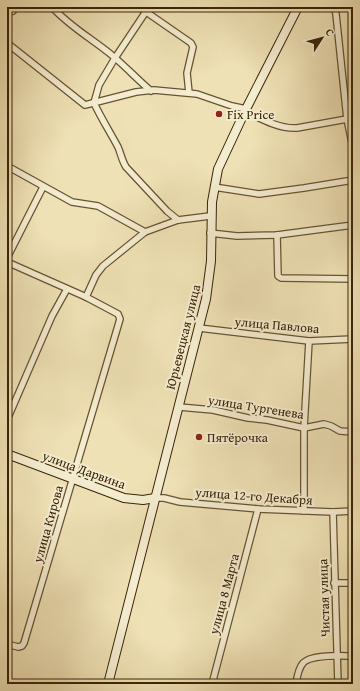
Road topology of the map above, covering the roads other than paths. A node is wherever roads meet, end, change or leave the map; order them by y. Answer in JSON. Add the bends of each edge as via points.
{"nodes":[{"id":1,"x":52,"y":7,"type":"edge"},
{"id":2,"x":138,"y":7,"type":"edge"},
{"id":3,"x":149,"y":7,"type":"edge"},
{"id":4,"x":298,"y":7,"type":"edge"},
{"id":5,"x":334,"y":7,"type":"edge"},
{"id":6,"x":145,"y":12,"type":"junction"},
{"id":7,"x":7,"y":43,"type":"edge"},
{"id":8,"x":115,"y":58,"type":"junction"},
{"id":9,"x":151,"y":91,"type":"junction"},
{"id":10,"x":189,"y":93,"type":"junction"},
{"id":11,"x":94,"y":103,"type":"junction"},
{"id":12,"x":246,"y":110,"type":"junction"},
{"id":13,"x":347,"y":119,"type":"junction"},
{"id":14,"x":7,"y":166,"type":"edge"},
{"id":15,"x":353,"y":179,"type":"edge"},
{"id":16,"x":43,"y":187,"type":"junction"},
{"id":17,"x":214,"y":187,"type":"junction"},
{"id":18,"x":210,"y":216,"type":"junction"},
{"id":19,"x":178,"y":220,"type":"junction"},
{"id":20,"x":353,"y":225,"type":"edge"},
{"id":21,"x":144,"y":232,"type":"junction"},
{"id":22,"x":210,"y":234,"type":"junction"},
{"id":23,"x":277,"y":235,"type":"junction"},
{"id":24,"x":7,"y":258,"type":"edge"},
{"id":25,"x":7,"y":262,"type":"edge"},
{"id":26,"x":353,"y":279,"type":"edge"},
{"id":27,"x":67,"y":289,"type":"junction"},
{"id":28,"x":86,"y":297,"type":"junction"},
{"id":29,"x":199,"y":328,"type":"junction"},
{"id":30,"x":353,"y":339,"type":"edge"},
{"id":31,"x":309,"y":341,"type":"junction"},
{"id":32,"x":178,"y":407,"type":"junction"},
{"id":33,"x":7,"y":420,"type":"edge"},
{"id":34,"x":304,"y":428,"type":"junction"},
{"id":35,"x":353,"y":432,"type":"edge"},
{"id":36,"x":7,"y":454,"type":"edge"},
{"id":37,"x":73,"y":479,"type":"junction"},
{"id":38,"x":155,"y":498,"type":"junction"},
{"id":39,"x":258,"y":509,"type":"junction"},
{"id":40,"x":304,"y":511,"type":"junction"},
{"id":41,"x":353,"y":511,"type":"edge"},
{"id":42,"x":332,"y":512,"type":"junction"},
{"id":43,"x":334,"y":583,"type":"junction"},
{"id":44,"x":353,"y":583,"type":"edge"},
{"id":45,"x":7,"y":644,"type":"edge"},
{"id":46,"x":337,"y":656,"type":"junction"},
{"id":47,"x":353,"y":656,"type":"edge"},
{"id":48,"x":108,"y":684,"type":"edge"},
{"id":49,"x":212,"y":684,"type":"edge"},
{"id":50,"x":296,"y":684,"type":"edge"},
{"id":51,"x":338,"y":684,"type":"edge"}],
"edges":[{"from":1,"to":8,"type":"street"},
{"from":2,"to":6,"type":"street"},
{"from":3,"to":6,"type":"street"},
{"from":4,"to":12,"type":"main road","name":"Юрьевецкая улица"},
{"from":5,"to":13,"type":"street"},
{"from":6,"to":8,"type":"street"},
{"from":6,"to":10,"type":"street","via":[[194,46],[187,73]]},
{"from":7,"to":11,"type":"street","via":[[84,105]]},
{"from":8,"to":9,"type":"street"},
{"from":8,"to":11,"type":"street","via":[[99,85]]},
{"from":9,"to":10,"type":"street"},
{"from":9,"to":11,"type":"street","via":[[136,92]]},
{"from":10,"to":12,"type":"street"},
{"from":11,"to":19,"type":"street","via":[[126,167]]},
{"from":12,"to":13,"type":"street","via":[[261,119],[289,128]]},
{"from":12,"to":17,"type":"main road","name":"Юрьевецкая улица","via":[[221,162]]},
{"from":13,"to":15,"type":"street","via":[[353,148]]},
{"from":14,"to":16,"type":"street"},
{"from":15,"to":17,"type":"street","via":[[259,194]]},
{"from":16,"to":21,"type":"street","via":[[72,202],[98,206]]},
{"from":16,"to":24,"type":"street"},
{"from":17,"to":18,"type":"main road","name":"Юрьевецкая улица"},
{"from":18,"to":19,"type":"street"},
{"from":18,"to":22,"type":"main road","name":"Юрьевецкая улица"},
{"from":19,"to":21,"type":"street"},
{"from":20,"to":23,"type":"street"},
{"from":21,"to":28,"type":"street","via":[[103,266]]},
{"from":22,"to":23,"type":"street"},
{"from":22,"to":29,"type":"main road","name":"Юрьевецкая улица","via":[[209,281]]},
{"from":23,"to":26,"type":"street","via":[[278,276],[281,278]]},
{"from":25,"to":27,"type":"street"},
{"from":27,"to":28,"type":"street"},
{"from":27,"to":33,"type":"street","via":[[52,316]]},
{"from":28,"to":37,"type":"street","name":"улица Кирова","via":[[120,316]]},
{"from":29,"to":31,"type":"street","name":"улица Павлова"},
{"from":29,"to":32,"type":"main road","name":"Юрьевецкая улица"},
{"from":30,"to":31,"type":"street","name":"улица Павлова"},
{"from":31,"to":34,"type":"street"},
{"from":32,"to":34,"type":"street","name":"улица Тургенева","via":[[213,410]]},
{"from":32,"to":38,"type":"main road","name":"Юрьевецкая улица"},
{"from":34,"to":35,"type":"street","name":"улица Тургенева","via":[[324,424],[340,431]]},
{"from":34,"to":40,"type":"street"},
{"from":36,"to":37,"type":"main road","name":"улица Дарвина"},
{"from":37,"to":38,"type":"main road","name":"улица Дарвина","via":[[124,498]]},
{"from":37,"to":45,"type":"street","name":"улица Кирова","via":[[24,643],[18,647]]},
{"from":38,"to":39,"type":"street","name":"улица 12-го Декабря"},
{"from":38,"to":48,"type":"main road","name":"Юрьевецкая улица"},
{"from":39,"to":40,"type":"street","name":"улица 12-го Декабря"},
{"from":39,"to":49,"type":"street","name":"улица 8 Марта"},
{"from":40,"to":42,"type":"street","name":"улица 12-го Декабря"},
{"from":41,"to":42,"type":"street","name":"улица 12-го Декабря"},
{"from":42,"to":43,"type":"street","name":"Чистая улица"},
{"from":43,"to":44,"type":"street"},
{"from":43,"to":46,"type":"street","name":"Чистая улица"},
{"from":46,"to":47,"type":"street"},
{"from":46,"to":50,"type":"street","via":[[313,658],[304,662]]},
{"from":46,"to":51,"type":"street","name":"Чистая улица"}]}
